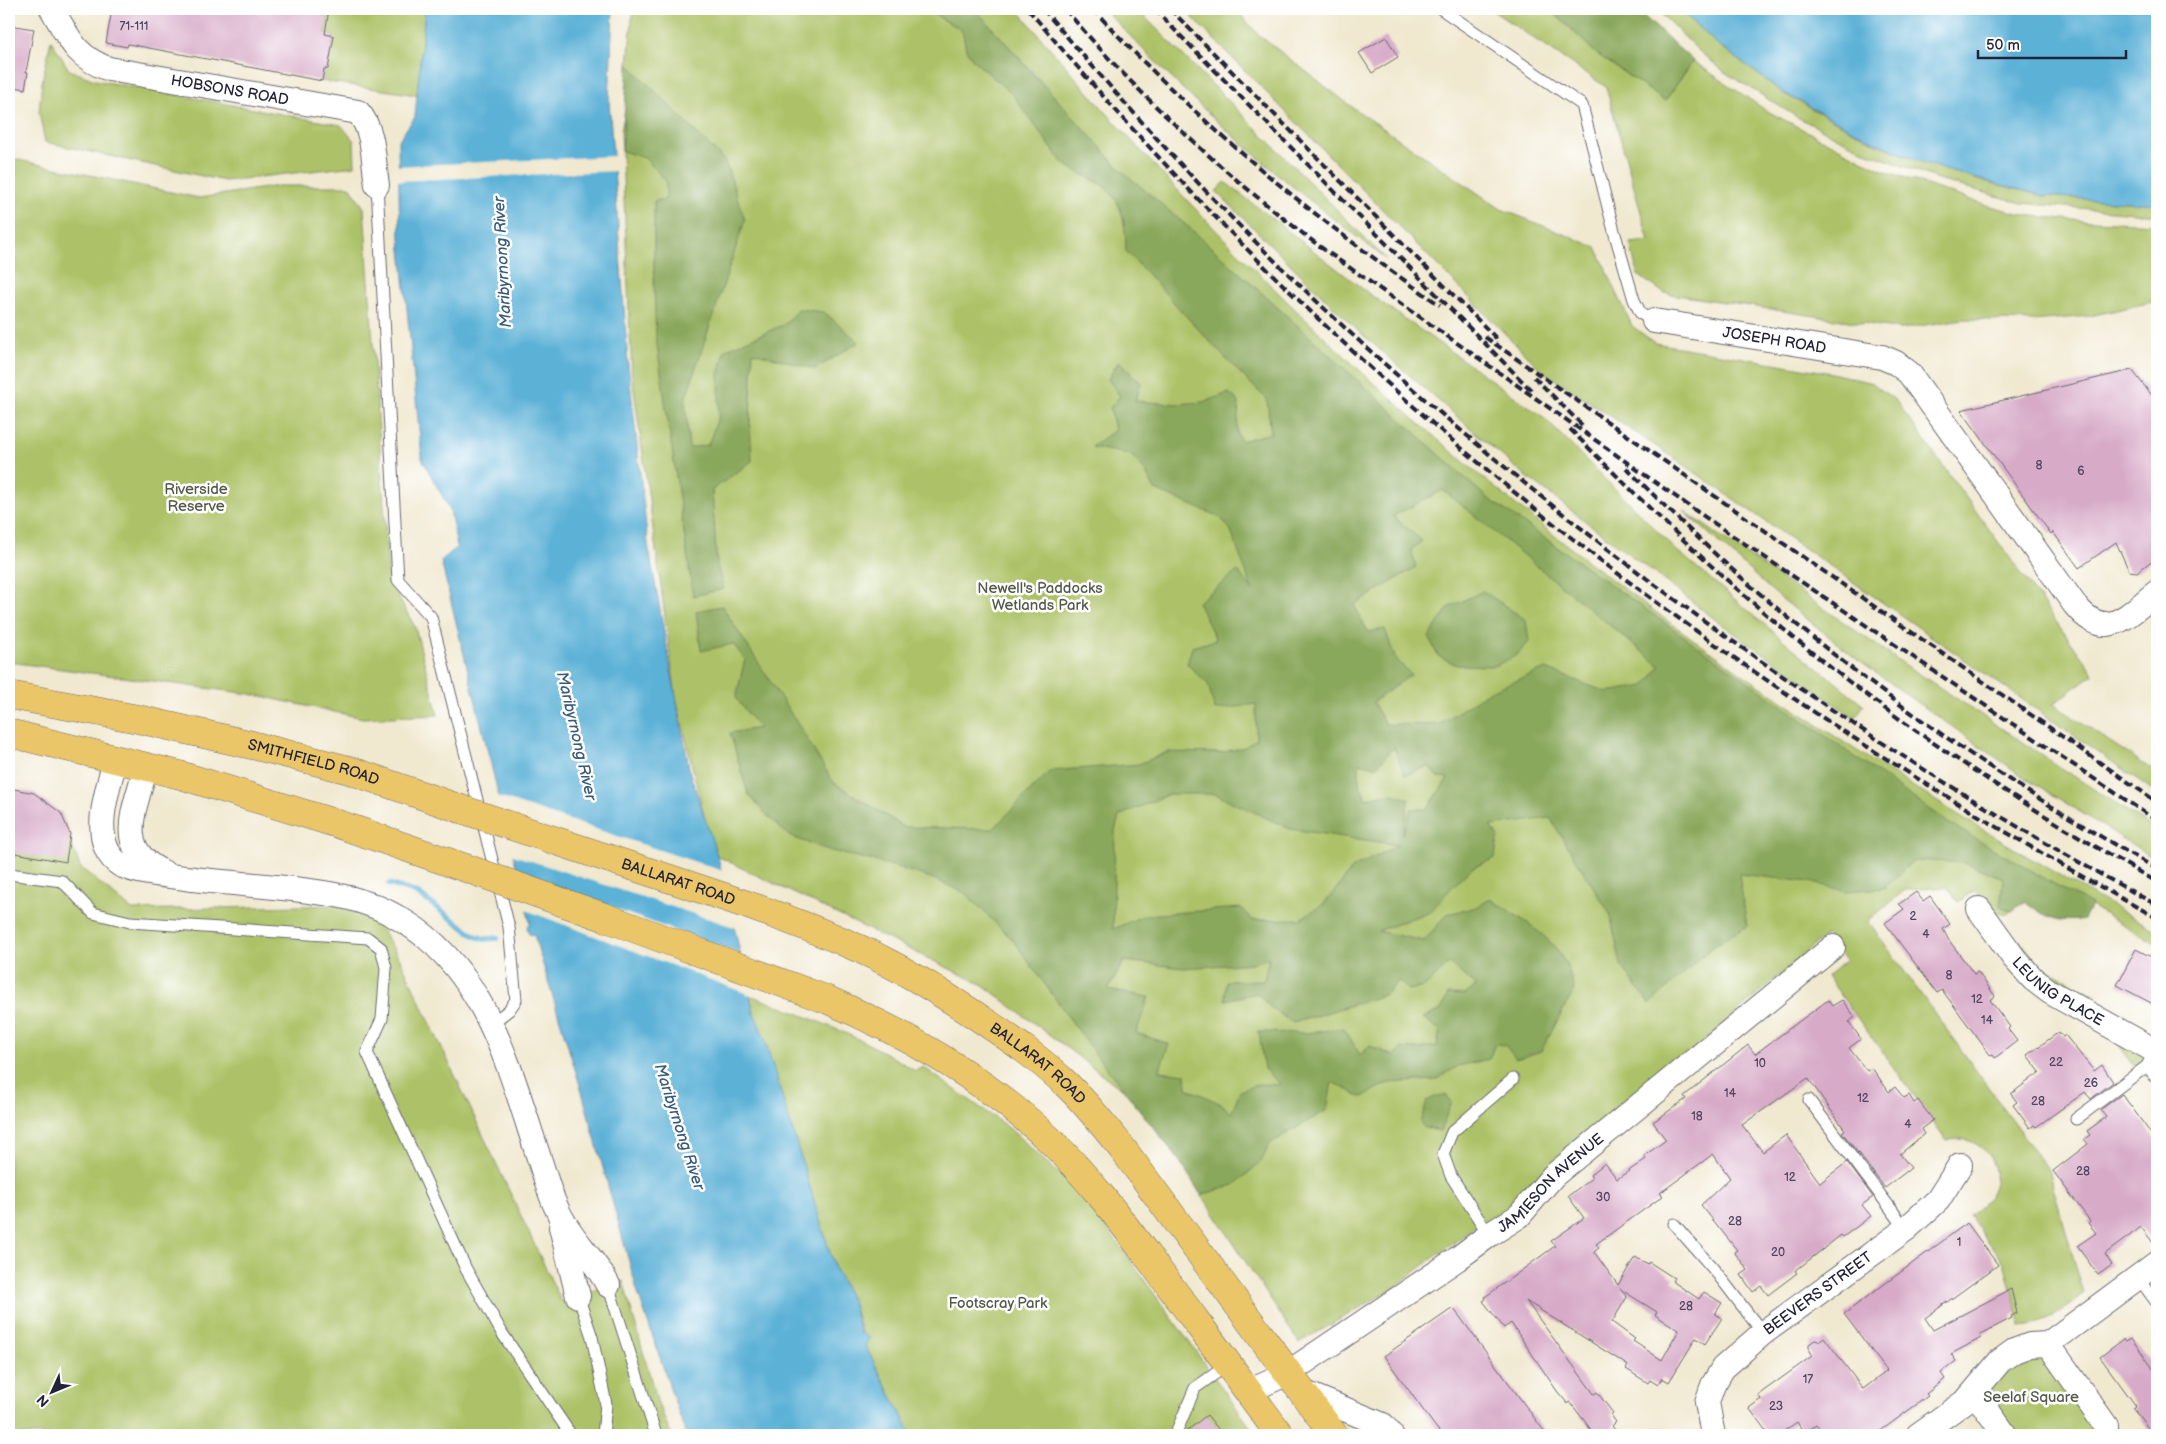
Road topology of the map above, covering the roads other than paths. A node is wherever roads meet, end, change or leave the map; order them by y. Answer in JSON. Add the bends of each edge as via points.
{"nodes":[{"id":1,"x":52,"y":9,"type":"edge"},
{"id":2,"x":1441,"y":9,"type":"edge"},
{"id":3,"x":377,"y":185,"type":"joint"},
{"id":4,"x":1654,"y":321,"type":"joint"},
{"id":5,"x":2157,"y":592,"type":"edge"},
{"id":6,"x":9,"y":695,"type":"edge"},
{"id":7,"x":138,"y":719,"type":"junction"},
{"id":8,"x":9,"y":733,"type":"edge"},
{"id":9,"x":115,"y":759,"type":"junction"},
{"id":10,"x":146,"y":766,"type":"junction"},
{"id":11,"x":610,"y":859,"type":"joint"},
{"id":12,"x":9,"y":874,"type":"edge"},
{"id":13,"x":189,"y":878,"type":"junction"},
{"id":14,"x":1979,"y":909,"type":"dead end"},
{"id":15,"x":1832,"y":947,"type":"dead end"},
{"id":16,"x":491,"y":1024,"type":"junction"},
{"id":17,"x":2153,"y":1056,"type":"edge"},
{"id":18,"x":1514,"y":1079,"type":"dead end"},
{"id":19,"x":2157,"y":1079,"type":"edge"},
{"id":20,"x":1809,"y":1100,"type":"dead end"},
{"id":21,"x":2076,"y":1119,"type":"dead end"},
{"id":22,"x":1960,"y":1165,"type":"dead end"},
{"id":23,"x":554,"y":1204,"type":"junction"},
{"id":24,"x":1674,"y":1224,"type":"dead end"},
{"id":25,"x":1906,"y":1229,"type":"junction"},
{"id":26,"x":1489,"y":1235,"type":"junction"},
{"id":27,"x":2157,"y":1263,"type":"edge"},
{"id":28,"x":2138,"y":1277,"type":"junction"},
{"id":29,"x":608,"y":1285,"type":"joint"},
{"id":30,"x":578,"y":1296,"type":"joint"},
{"id":31,"x":2157,"y":1302,"type":"edge"},
{"id":32,"x":1763,"y":1333,"type":"junction"},
{"id":33,"x":2048,"y":1344,"type":"junction"},
{"id":34,"x":1229,"y":1364,"type":"junction"},
{"id":35,"x":1296,"y":1383,"type":"junction"},
{"id":36,"x":1248,"y":1391,"type":"junction"},
{"id":37,"x":1975,"y":1393,"type":"junction"},
{"id":38,"x":2106,"y":1426,"type":"dead end"},
{"id":39,"x":571,"y":1435,"type":"edge"},
{"id":40,"x":603,"y":1435,"type":"edge"},
{"id":41,"x":656,"y":1435,"type":"edge"},
{"id":42,"x":1175,"y":1435,"type":"edge"},
{"id":43,"x":1280,"y":1435,"type":"edge"},
{"id":44,"x":1334,"y":1435,"type":"edge"},
{"id":45,"x":1391,"y":1435,"type":"edge"},
{"id":46,"x":1713,"y":1435,"type":"edge"},
{"id":47,"x":1918,"y":1435,"type":"edge"},
{"id":48,"x":2005,"y":1435,"type":"edge"}],
"edges":[{"from":1,"to":3,"type":"street","name":"HOBSONS ROAD","via":[[78,52],[91,63],[109,69],[358,112],[366,120],[370,132]]},
{"from":2,"to":4,"type":"lane","name":"JOSEPH ROAD","via":[[1582,105],[1634,300],[1641,314]]},
{"from":3,"to":16,"type":"lane","via":[[398,580],[431,617],[509,927],[516,1000]]},
{"from":4,"to":5,"type":"street","name":"JOSEPH ROAD","via":[[1882,357],[1896,363],[1909,374],[2085,616],[2096,624],[2110,625]]},
{"from":6,"to":7,"type":"highway","name":"SMITHFIELD ROAD"},
{"from":7,"to":9,"type":"highway"},
{"from":7,"to":10,"type":"highway"},
{"from":7,"to":11,"type":"highway","name":"SMITHFIELD ROAD","bridge":true,"via":[[349,770]]},
{"from":8,"to":9,"type":"highway"},
{"from":9,"to":10,"type":"highway"},
{"from":9,"to":13,"type":"street","via":[[102,828],[109,853],[126,867]]},
{"from":10,"to":13,"type":"street","via":[[131,828],[134,847],[142,859],[157,869]]},
{"from":10,"to":34,"type":"highway","bridge":true,"via":[[341,825],[604,917],[837,1004],[906,1037],[1018,1113],[1085,1175]]},
{"from":11,"to":35,"type":"highway","name":"BALLARAT ROAD","via":[[764,911],[860,949],[942,994],[1007,1036],[1065,1083],[1090,1109]]},
{"from":12,"to":39,"type":"lane","via":[[62,881],[93,914],[130,922],[368,938],[381,948],[386,968],[382,1019],[366,1052],[466,1269],[502,1333]]},
{"from":13,"to":16,"type":"street","via":[[330,894],[384,911],[417,930],[447,955]]},
{"from":14,"to":17,"type":"street","name":"LEUNIG PLACE","via":[[2033,980]]},
{"from":15,"to":26,"type":"street","name":"JAMIESON AVENUE","via":[[1553,1176],[1519,1216]]},
{"from":16,"to":23,"type":"street","via":[[512,1073]]},
{"from":17,"to":19,"type":"lane"},
{"from":17,"to":21,"type":"lane"},
{"from":18,"to":26,"type":"lane","via":[[1452,1132],[1443,1154],[1451,1176]]},
{"from":20,"to":25,"type":"lane"},
{"from":22,"to":25,"type":"street","name":"BEEVERS STREET","via":[[1938,1200]]},
{"from":23,"to":29,"type":"street"},
{"from":23,"to":30,"type":"street"},
{"from":24,"to":32,"type":"lane"},
{"from":25,"to":32,"type":"street","name":"BEEVERS STREET"},
{"from":26,"to":35,"type":"street","name":"JAMIESON AVENUE"},
{"from":27,"to":28,"type":"street"},
{"from":28,"to":31,"type":"lane"},
{"from":28,"to":33,"type":"street"},
{"from":29,"to":41,"type":"lane"},
{"from":30,"to":40,"type":"lane","via":[[592,1337],[606,1404]]},
{"from":32,"to":46,"type":"street","name":"BEEVERS STREET","via":[[1723,1368],[1713,1385],[1707,1402]]},
{"from":33,"to":37,"type":"street","via":[[2030,1345],[2014,1351],[2000,1361]]},
{"from":33,"to":38,"type":"street"},
{"from":34,"to":36,"type":"highway"},
{"from":34,"to":42,"type":"lane","via":[[1195,1388]]},
{"from":35,"to":36,"type":"street","name":"JAMIESON AVENUE"},
{"from":35,"to":44,"type":"highway","name":"BALLARAT ROAD"},
{"from":35,"to":45,"type":"street","via":[[1383,1425]]},
{"from":36,"to":43,"type":"highway"},
{"from":37,"to":47,"type":"street"},
{"from":37,"to":48,"type":"street"}]}
